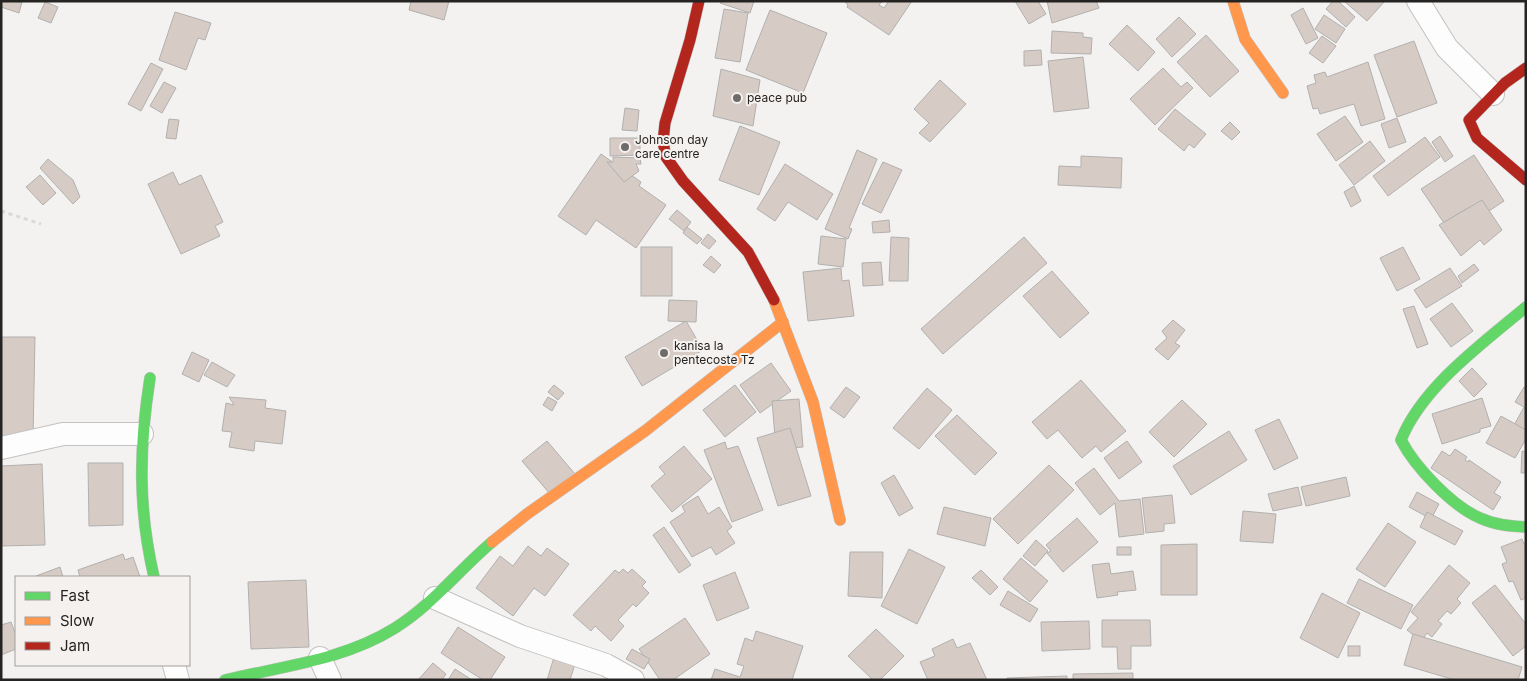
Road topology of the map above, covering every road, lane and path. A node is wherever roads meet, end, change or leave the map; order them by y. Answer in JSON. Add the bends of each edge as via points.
{"nodes":[{"id":1,"x":698,"y":1,"type":"edge"},
{"id":2,"x":1233,"y":1,"type":"edge"},
{"id":3,"x":1418,"y":1,"type":"edge"},
{"id":4,"x":1526,"y":68,"type":"edge"},
{"id":5,"x":1283,"y":93,"type":"dead end"},
{"id":6,"x":1493,"y":94,"type":"junction"},
{"id":7,"x":1526,"y":180,"type":"edge"},
{"id":8,"x":1,"y":210,"type":"edge"},
{"id":9,"x":41,"y":224,"type":"dead end"},
{"id":10,"x":1526,"y":306,"type":"edge"},
{"id":11,"x":782,"y":322,"type":"junction"},
{"id":12,"x":150,"y":378,"type":"dead end"},
{"id":13,"x":142,"y":434,"type":"junction"},
{"id":14,"x":1,"y":448,"type":"edge"},
{"id":15,"x":840,"y":520,"type":"dead end"},
{"id":16,"x":1526,"y":528,"type":"edge"},
{"id":17,"x":154,"y":576,"type":"edge"},
{"id":18,"x":435,"y":598,"type":"junction"},
{"id":19,"x":320,"y":658,"type":"junction"},
{"id":20,"x":174,"y":666,"type":"edge"},
{"id":21,"x":178,"y":680,"type":"edge"},
{"id":22,"x":225,"y":680,"type":"edge"},
{"id":23,"x":330,"y":680,"type":"edge"},
{"id":24,"x":633,"y":680,"type":"edge"}],
"edges":[{"from":1,"to":11,"type":"street","via":[[665,123],[663,142],[666,157],[683,181],[748,252],[771,292]]},
{"from":2,"to":5,"type":"street","via":[[1236,21],[1248,46]]},
{"from":3,"to":6,"type":"street","via":[[1447,48]]},
{"from":4,"to":6,"type":"street"},
{"from":6,"to":7,"type":"street","via":[[1469,120],[1472,133]]},
{"from":8,"to":9,"type":"path"},
{"from":10,"to":16,"type":"street","via":[[1426,398],[1403,430],[1401,440],[1413,458],[1472,515],[1498,525]]},
{"from":11,"to":15,"type":"street","via":[[813,402]]},
{"from":11,"to":18,"type":"street","via":[[605,460],[506,530],[454,576]]},
{"from":12,"to":13,"type":"street"},
{"from":13,"to":14,"type":"street","via":[[63,434]]},
{"from":13,"to":17,"type":"street","via":[[143,522]]},
{"from":18,"to":19,"type":"street","via":[[377,638]]},
{"from":18,"to":24,"type":"street","via":[[520,636],[606,665]]},
{"from":19,"to":22,"type":"street"},
{"from":19,"to":23,"type":"street"},
{"from":20,"to":21,"type":"street"}]}
